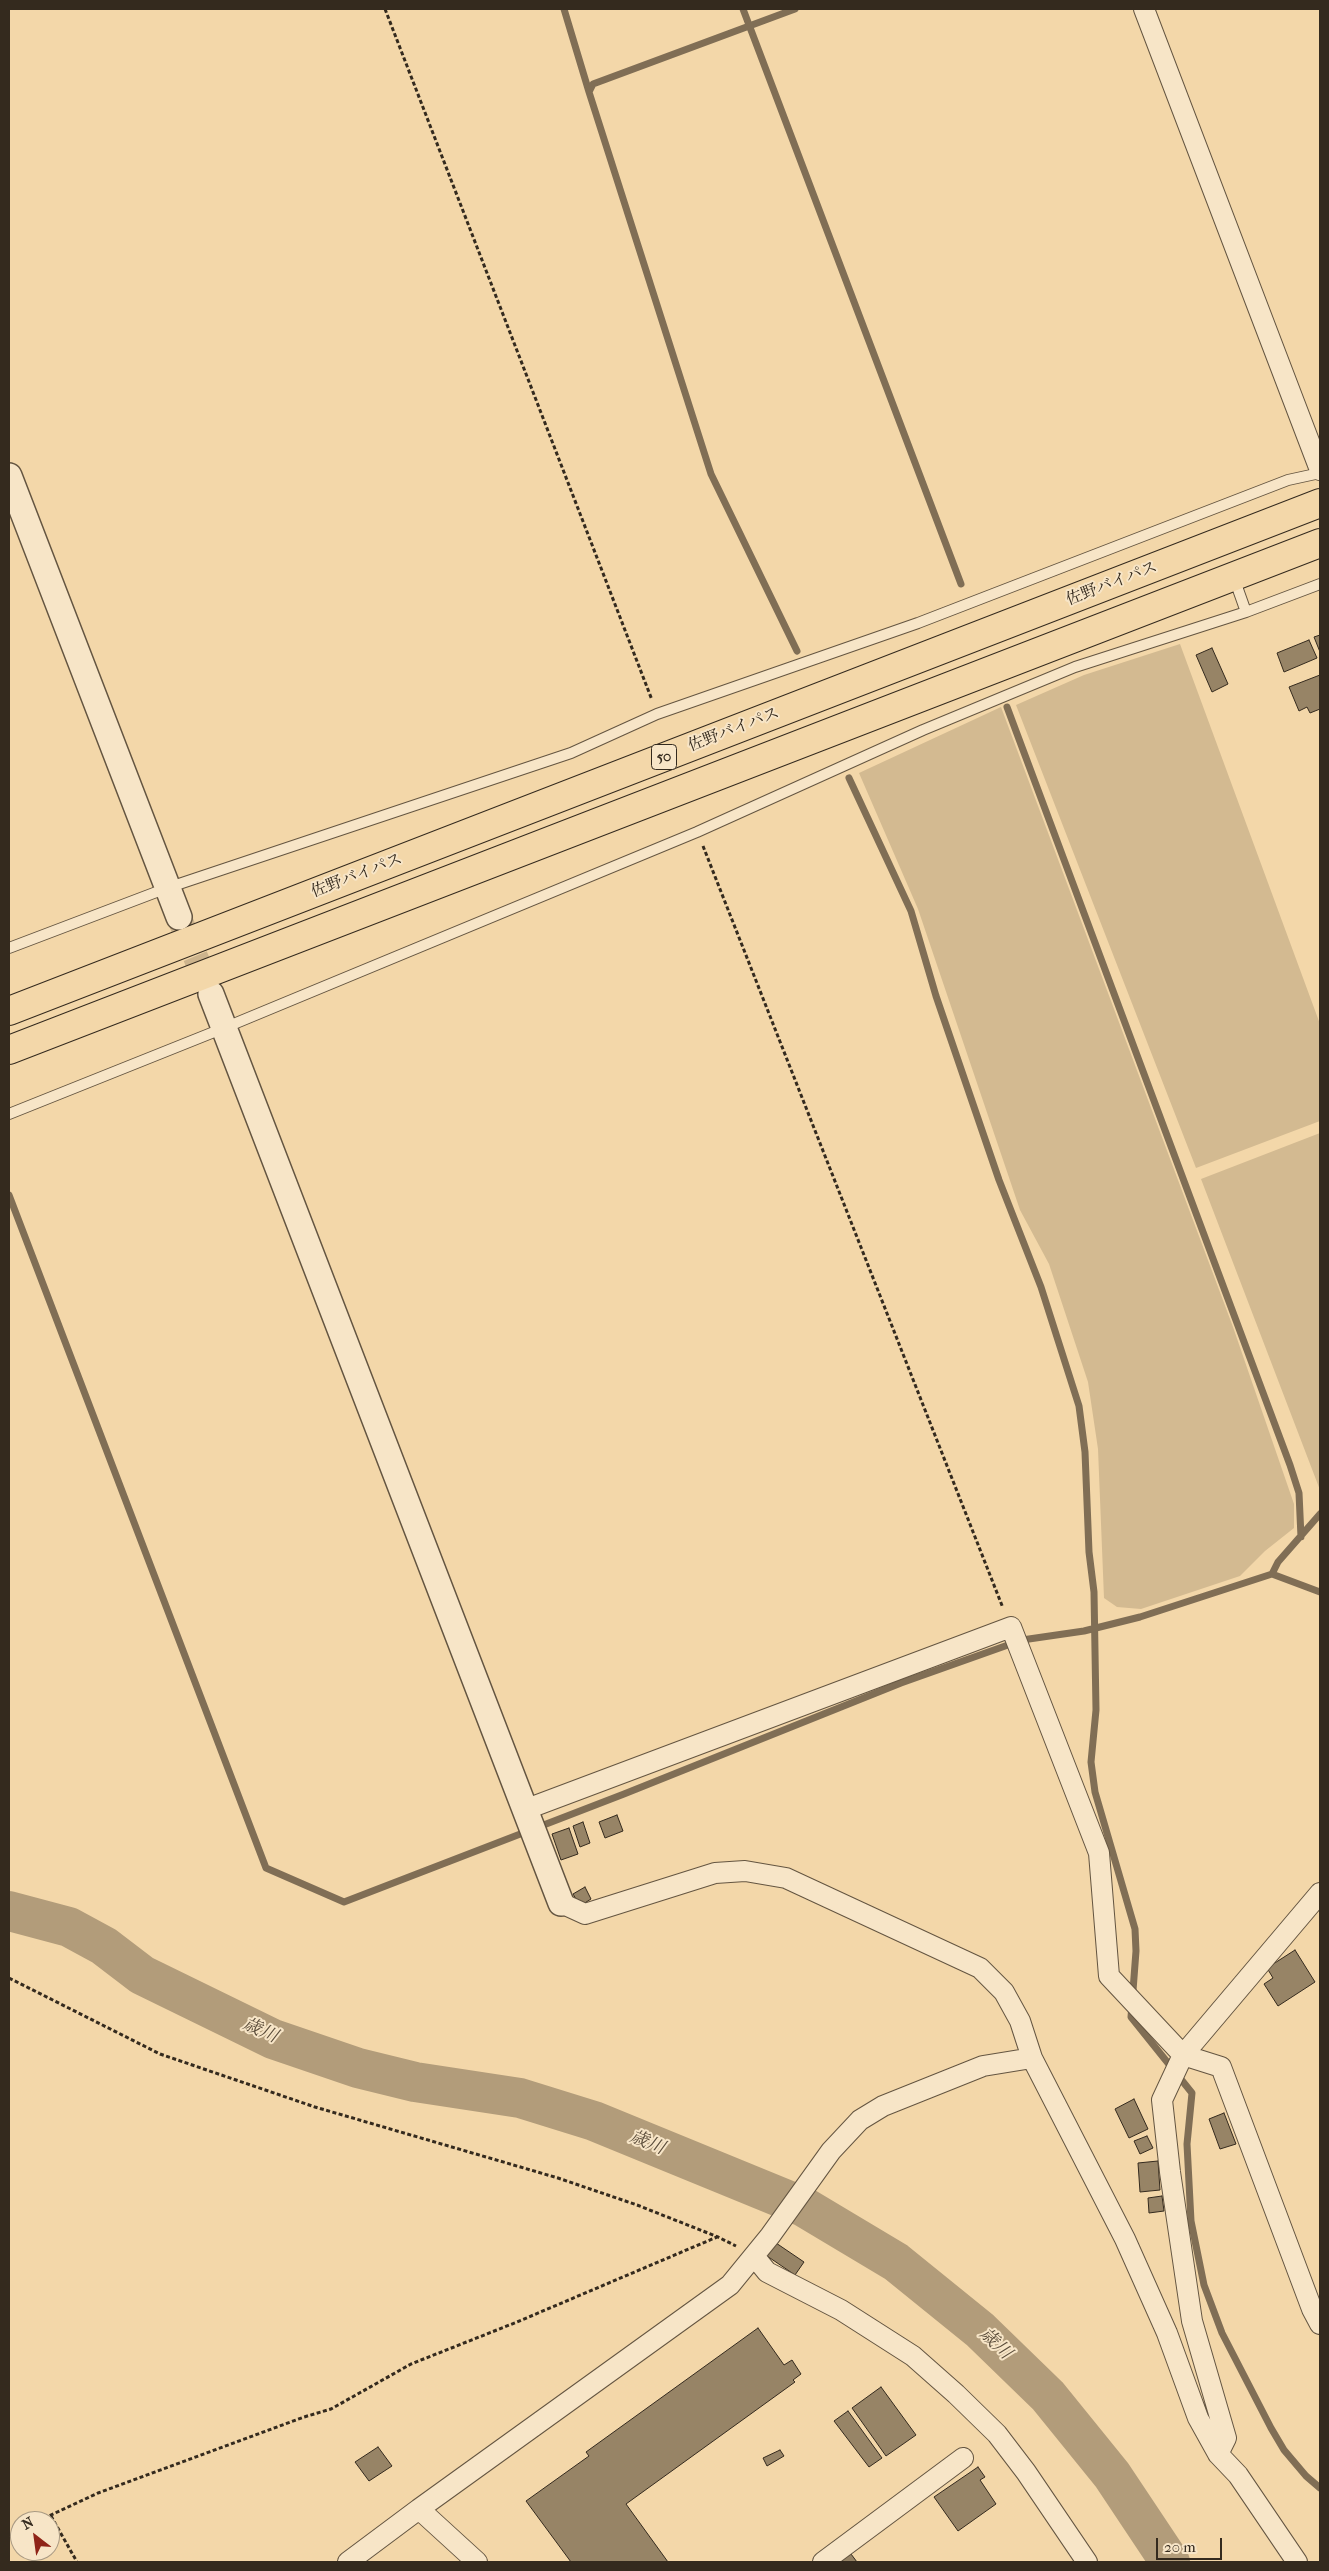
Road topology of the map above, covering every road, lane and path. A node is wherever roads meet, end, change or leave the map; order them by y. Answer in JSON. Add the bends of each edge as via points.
{"nodes":[{"id":1,"x":385,"y":9,"type":"edge"},
{"id":2,"x":1144,"y":9,"type":"edge"},
{"id":3,"x":1320,"y":471,"type":"edge"},
{"id":4,"x":9,"y":476,"type":"edge"},
{"id":5,"x":1320,"y":504,"type":"edge"},
{"id":6,"x":1320,"y":542,"type":"edge"},
{"id":7,"x":1233,"y":576,"type":"junction"},
{"id":8,"x":1320,"y":584,"type":"edge"},
{"id":9,"x":1246,"y":612,"type":"junction"},
{"id":10,"x":658,"y":714,"type":"junction"},
{"id":11,"x":697,"y":832,"type":"junction"},
{"id":12,"x":167,"y":888,"type":"junction"},
{"id":13,"x":179,"y":917,"type":"tunnel mouth"},
{"id":14,"x":9,"y":948,"type":"edge"},
{"id":15,"x":211,"y":994,"type":"tunnel mouth"},
{"id":16,"x":9,"y":1011,"type":"edge"},
{"id":17,"x":224,"y":1028,"type":"junction"},
{"id":18,"x":9,"y":1050,"type":"edge"},
{"id":19,"x":9,"y":1114,"type":"edge"},
{"id":20,"x":1011,"y":1627,"type":"junction"},
{"id":21,"x":524,"y":1810,"type":"junction"},
{"id":22,"x":1320,"y":1892,"type":"edge"},
{"id":23,"x":561,"y":1903,"type":"joint"},
{"id":24,"x":9,"y":1978,"type":"edge"},
{"id":25,"x":1032,"y":2058,"type":"junction"},
{"id":26,"x":1181,"y":2058,"type":"junction"},
{"id":27,"x":718,"y":2237,"type":"junction"},
{"id":28,"x":754,"y":2256,"type":"junction"},
{"id":29,"x":1320,"y":2324,"type":"edge"},
{"id":30,"x":1218,"y":2454,"type":"junction"},
{"id":31,"x":963,"y":2458,"type":"dead end"},
{"id":32,"x":419,"y":2508,"type":"junction"},
{"id":33,"x":60,"y":2512,"type":"edge"},
{"id":34,"x":60,"y":2533,"type":"edge"},
{"id":35,"x":76,"y":2562,"type":"edge"},
{"id":36,"x":348,"y":2562,"type":"edge"},
{"id":37,"x":477,"y":2562,"type":"edge"},
{"id":38,"x":823,"y":2562,"type":"edge"},
{"id":39,"x":1086,"y":2562,"type":"edge"},
{"id":40,"x":1297,"y":2562,"type":"edge"}],
"edges":[{"from":1,"to":10,"type":"path"},
{"from":2,"to":3,"type":"street"},
{"from":3,"to":10,"type":"lane","via":[[1288,480],[918,623]]},
{"from":4,"to":12,"type":"street"},
{"from":5,"to":16,"type":"highway","name":"佐野バイパス","number":"50"},
{"from":6,"to":7,"type":"highway","number":"50"},
{"from":7,"to":9,"type":"lane"},
{"from":7,"to":18,"type":"highway","number":"50"},
{"from":8,"to":9,"type":"lane"},
{"from":9,"to":11,"type":"lane","via":[[1075,667],[923,730]]},
{"from":10,"to":12,"type":"lane","via":[[571,753]]},
{"from":11,"to":17,"type":"lane"},
{"from":11,"to":20,"type":"path"},
{"from":12,"to":13,"type":"street"},
{"from":12,"to":14,"type":"lane"},
{"from":15,"to":17,"type":"street"},
{"from":17,"to":19,"type":"lane"},
{"from":17,"to":21,"type":"street"},
{"from":20,"to":21,"type":"street"},
{"from":20,"to":26,"type":"street","via":[[1099,1853],[1109,1976]]},
{"from":21,"to":23,"type":"street"},
{"from":22,"to":26,"type":"street"},
{"from":23,"to":25,"type":"street","via":[[585,1914],[715,1872],[745,1871],[786,1878],[980,1968],[1004,1992]]},
{"from":24,"to":27,"type":"path","via":[[160,2054],[314,2107],[558,2178]]},
{"from":25,"to":28,"type":"street","via":[[983,2066],[884,2106],[860,2120],[831,2151]]},
{"from":25,"to":30,"type":"street","via":[[1126,2239],[1167,2333],[1198,2418]]},
{"from":26,"to":29,"type":"street","via":[[1221,2066]]},
{"from":26,"to":30,"type":"street","via":[[1162,2100],[1192,2321],[1226,2438]]},
{"from":27,"to":28,"type":"path"},
{"from":27,"to":33,"type":"path","via":[[410,2364],[331,2409],[98,2493]]},
{"from":28,"to":32,"type":"street","via":[[730,2285]]},
{"from":28,"to":39,"type":"street","via":[[767,2272],[841,2310],[913,2356],[956,2394],[1026,2472]]},
{"from":30,"to":40,"type":"street","via":[[1238,2475]]},
{"from":31,"to":38,"type":"street"},
{"from":32,"to":36,"type":"street"},
{"from":32,"to":37,"type":"street"},
{"from":34,"to":35,"type":"path"}]}
